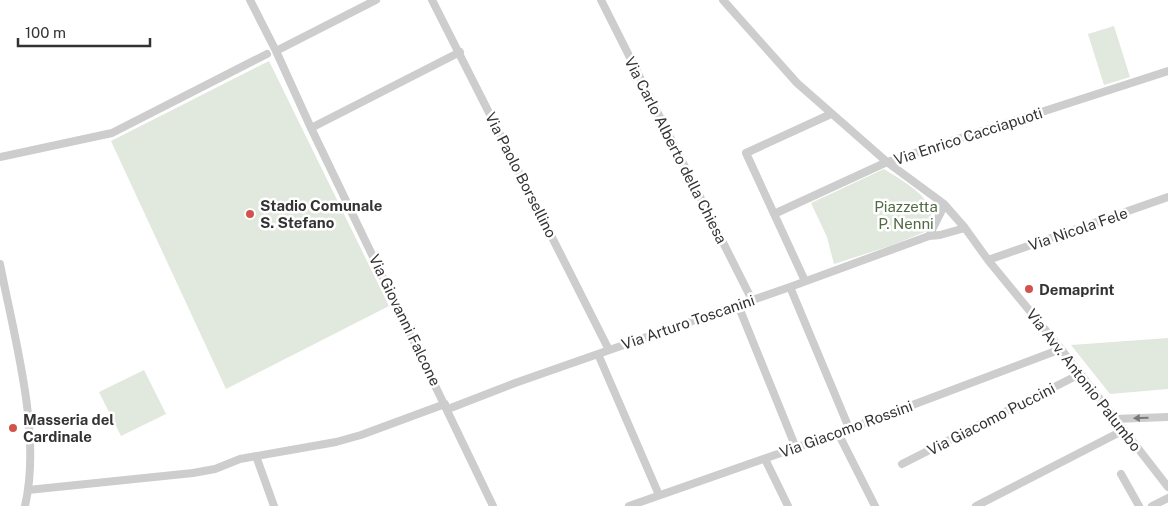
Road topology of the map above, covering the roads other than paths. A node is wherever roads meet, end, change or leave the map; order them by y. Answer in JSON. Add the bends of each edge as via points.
{"nodes":[{"id":1,"x":250,"y":0,"type":"edge"},
{"id":2,"x":376,"y":0,"type":"edge"},
{"id":3,"x":432,"y":0,"type":"edge"},
{"id":4,"x":601,"y":0,"type":"edge"},
{"id":5,"x":723,"y":0,"type":"edge"},
{"id":6,"x":276,"y":51,"type":"junction"},
{"id":7,"x":460,"y":52,"type":"junction"},
{"id":8,"x":267,"y":54,"type":"dead end"},
{"id":9,"x":1168,"y":72,"type":"edge"},
{"id":10,"x":831,"y":114,"type":"junction"},
{"id":11,"x":311,"y":128,"type":"junction"},
{"id":12,"x":0,"y":157,"type":"edge"},
{"id":13,"x":887,"y":162,"type":"junction"},
{"id":14,"x":1168,"y":197,"type":"edge"},
{"id":15,"x":944,"y":206,"type":"junction"},
{"id":16,"x":774,"y":214,"type":"junction"},
{"id":17,"x":965,"y":228,"type":"junction"},
{"id":18,"x":928,"y":236,"type":"junction"},
{"id":19,"x":988,"y":260,"type":"junction"},
{"id":20,"x":0,"y":264,"type":"edge"},
{"id":21,"x":805,"y":281,"type":"junction"},
{"id":22,"x":790,"y":287,"type":"junction"},
{"id":23,"x":752,"y":300,"type":"junction"},
{"id":24,"x":738,"y":305,"type":"junction"},
{"id":25,"x":1061,"y":349,"type":"junction"},
{"id":26,"x":609,"y":350,"type":"junction"},
{"id":27,"x":598,"y":354,"type":"junction"},
{"id":28,"x":1080,"y":374,"type":"junction"},
{"id":29,"x":447,"y":407,"type":"junction"},
{"id":30,"x":1168,"y":417,"type":"edge"},
{"id":31,"x":1114,"y":419,"type":"junction"},
{"id":32,"x":848,"y":428,"type":"junction"},
{"id":33,"x":1124,"y":430,"type":"junction"},
{"id":34,"x":838,"y":432,"type":"junction"},
{"id":35,"x":796,"y":448,"type":"junction"},
{"id":36,"x":256,"y":456,"type":"junction"},
{"id":37,"x":765,"y":459,"type":"junction"},
{"id":38,"x":902,"y":464,"type":"dead end"},
{"id":39,"x":1121,"y":474,"type":"dead end"},
{"id":40,"x":1168,"y":486,"type":"edge"},
{"id":41,"x":28,"y":490,"type":"junction"},
{"id":42,"x":659,"y":495,"type":"junction"},
{"id":43,"x":1168,"y":498,"type":"edge"},
{"id":44,"x":24,"y":506,"type":"edge"},
{"id":45,"x":274,"y":506,"type":"edge"},
{"id":46,"x":493,"y":506,"type":"edge"},
{"id":47,"x":629,"y":506,"type":"edge"},
{"id":48,"x":788,"y":506,"type":"edge"},
{"id":49,"x":875,"y":506,"type":"edge"},
{"id":50,"x":976,"y":506,"type":"edge"},
{"id":51,"x":1139,"y":506,"type":"edge"},
{"id":52,"x":1152,"y":506,"type":"edge"}],
"edges":[{"from":1,"to":6,"type":"street","name":"Via Giovanni Falcone"},
{"from":2,"to":6,"type":"street"},
{"from":3,"to":7,"type":"street","name":"Via Paolo Borsellino"},
{"from":4,"to":23,"type":"street","name":"Via Carlo Alberto della Chiesa"},
{"from":5,"to":10,"type":"street","name":"Via Avv. Antonio Palumbo","via":[[797,83]]},
{"from":6,"to":11,"type":"street","name":"Via Giovanni Falcone"},
{"from":7,"to":11,"type":"street"},
{"from":7,"to":26,"type":"street","name":"Via Paolo Borsellino"},
{"from":8,"to":12,"type":"street","via":[[112,134]]},
{"from":9,"to":13,"type":"street","name":"Via Enrico Cacciapuoti"},
{"from":10,"to":13,"type":"street","name":"Via Avv. Antonio Palumbo"},
{"from":10,"to":16,"type":"street","via":[[746,153]]},
{"from":11,"to":29,"type":"street","name":"Via Giovanni Falcone"},
{"from":13,"to":15,"type":"street","name":"Via Avv. Antonio Palumbo"},
{"from":13,"to":16,"type":"street","name":"Via Enrico Cacciapuoti"},
{"from":14,"to":19,"type":"street","name":"Via Nicola Fele"},
{"from":15,"to":17,"type":"street","name":"Via Avv. Antonio Palumbo"},
{"from":15,"to":18,"type":"street"},
{"from":16,"to":21,"type":"street"},
{"from":17,"to":18,"type":"street","name":"Via Arturo Toscanini"},
{"from":17,"to":19,"type":"street","name":"Via Avv. Antonio Palumbo"},
{"from":18,"to":21,"type":"street","name":"Via Arturo Toscanini"},
{"from":19,"to":25,"type":"street","name":"Via Avv. Antonio Palumbo"},
{"from":20,"to":41,"type":"street","via":[[28,409]]},
{"from":21,"to":22,"type":"street","name":"Via Arturo Toscanini"},
{"from":22,"to":23,"type":"street","name":"Via Arturo Toscanini"},
{"from":22,"to":32,"type":"street"},
{"from":23,"to":24,"type":"street","name":"Via Arturo Toscanini"},
{"from":24,"to":26,"type":"street","name":"Via Arturo Toscanini"},
{"from":24,"to":35,"type":"street"},
{"from":25,"to":28,"type":"street","name":"Via Avv. Antonio Palumbo"},
{"from":25,"to":32,"type":"street","name":"Via Giacomo Rossini"},
{"from":26,"to":27,"type":"street","name":"Via Arturo Toscanini"},
{"from":27,"to":29,"type":"street","name":"Via Arturo Toscanini"},
{"from":27,"to":42,"type":"street"},
{"from":28,"to":31,"type":"street","name":"Via Avv. Antonio Palumbo"},
{"from":28,"to":38,"type":"street","name":"Via Giacomo Puccini"},
{"from":29,"to":36,"type":"street","name":"Via Arturo Toscanini","via":[[345,440]]},
{"from":29,"to":46,"type":"street","name":"Via Giovanni Falcone"},
{"from":30,"to":31,"type":"street","one_way":true},
{"from":31,"to":33,"type":"street","name":"Via Avv. Antonio Palumbo"},
{"from":32,"to":34,"type":"street","name":"Via Giacomo Rossini"},
{"from":33,"to":40,"type":"street","name":"Via Avv. Antonio Palumbo"},
{"from":33,"to":50,"type":"street"},
{"from":34,"to":35,"type":"street","name":"Via Giacomo Rossini"},
{"from":34,"to":49,"type":"street"},
{"from":35,"to":37,"type":"street","name":"Via Giacomo Rossini"},
{"from":36,"to":41,"type":"street","name":"Via Arturo Toscanini","via":[[193,473]]},
{"from":36,"to":45,"type":"street"},
{"from":37,"to":42,"type":"street","name":"Via Giacomo Rossini"},
{"from":37,"to":48,"type":"street"},
{"from":39,"to":51,"type":"street"},
{"from":41,"to":44,"type":"street"},
{"from":42,"to":47,"type":"street","name":"Via Giacomo Rossini"},
{"from":43,"to":52,"type":"street"}]}
